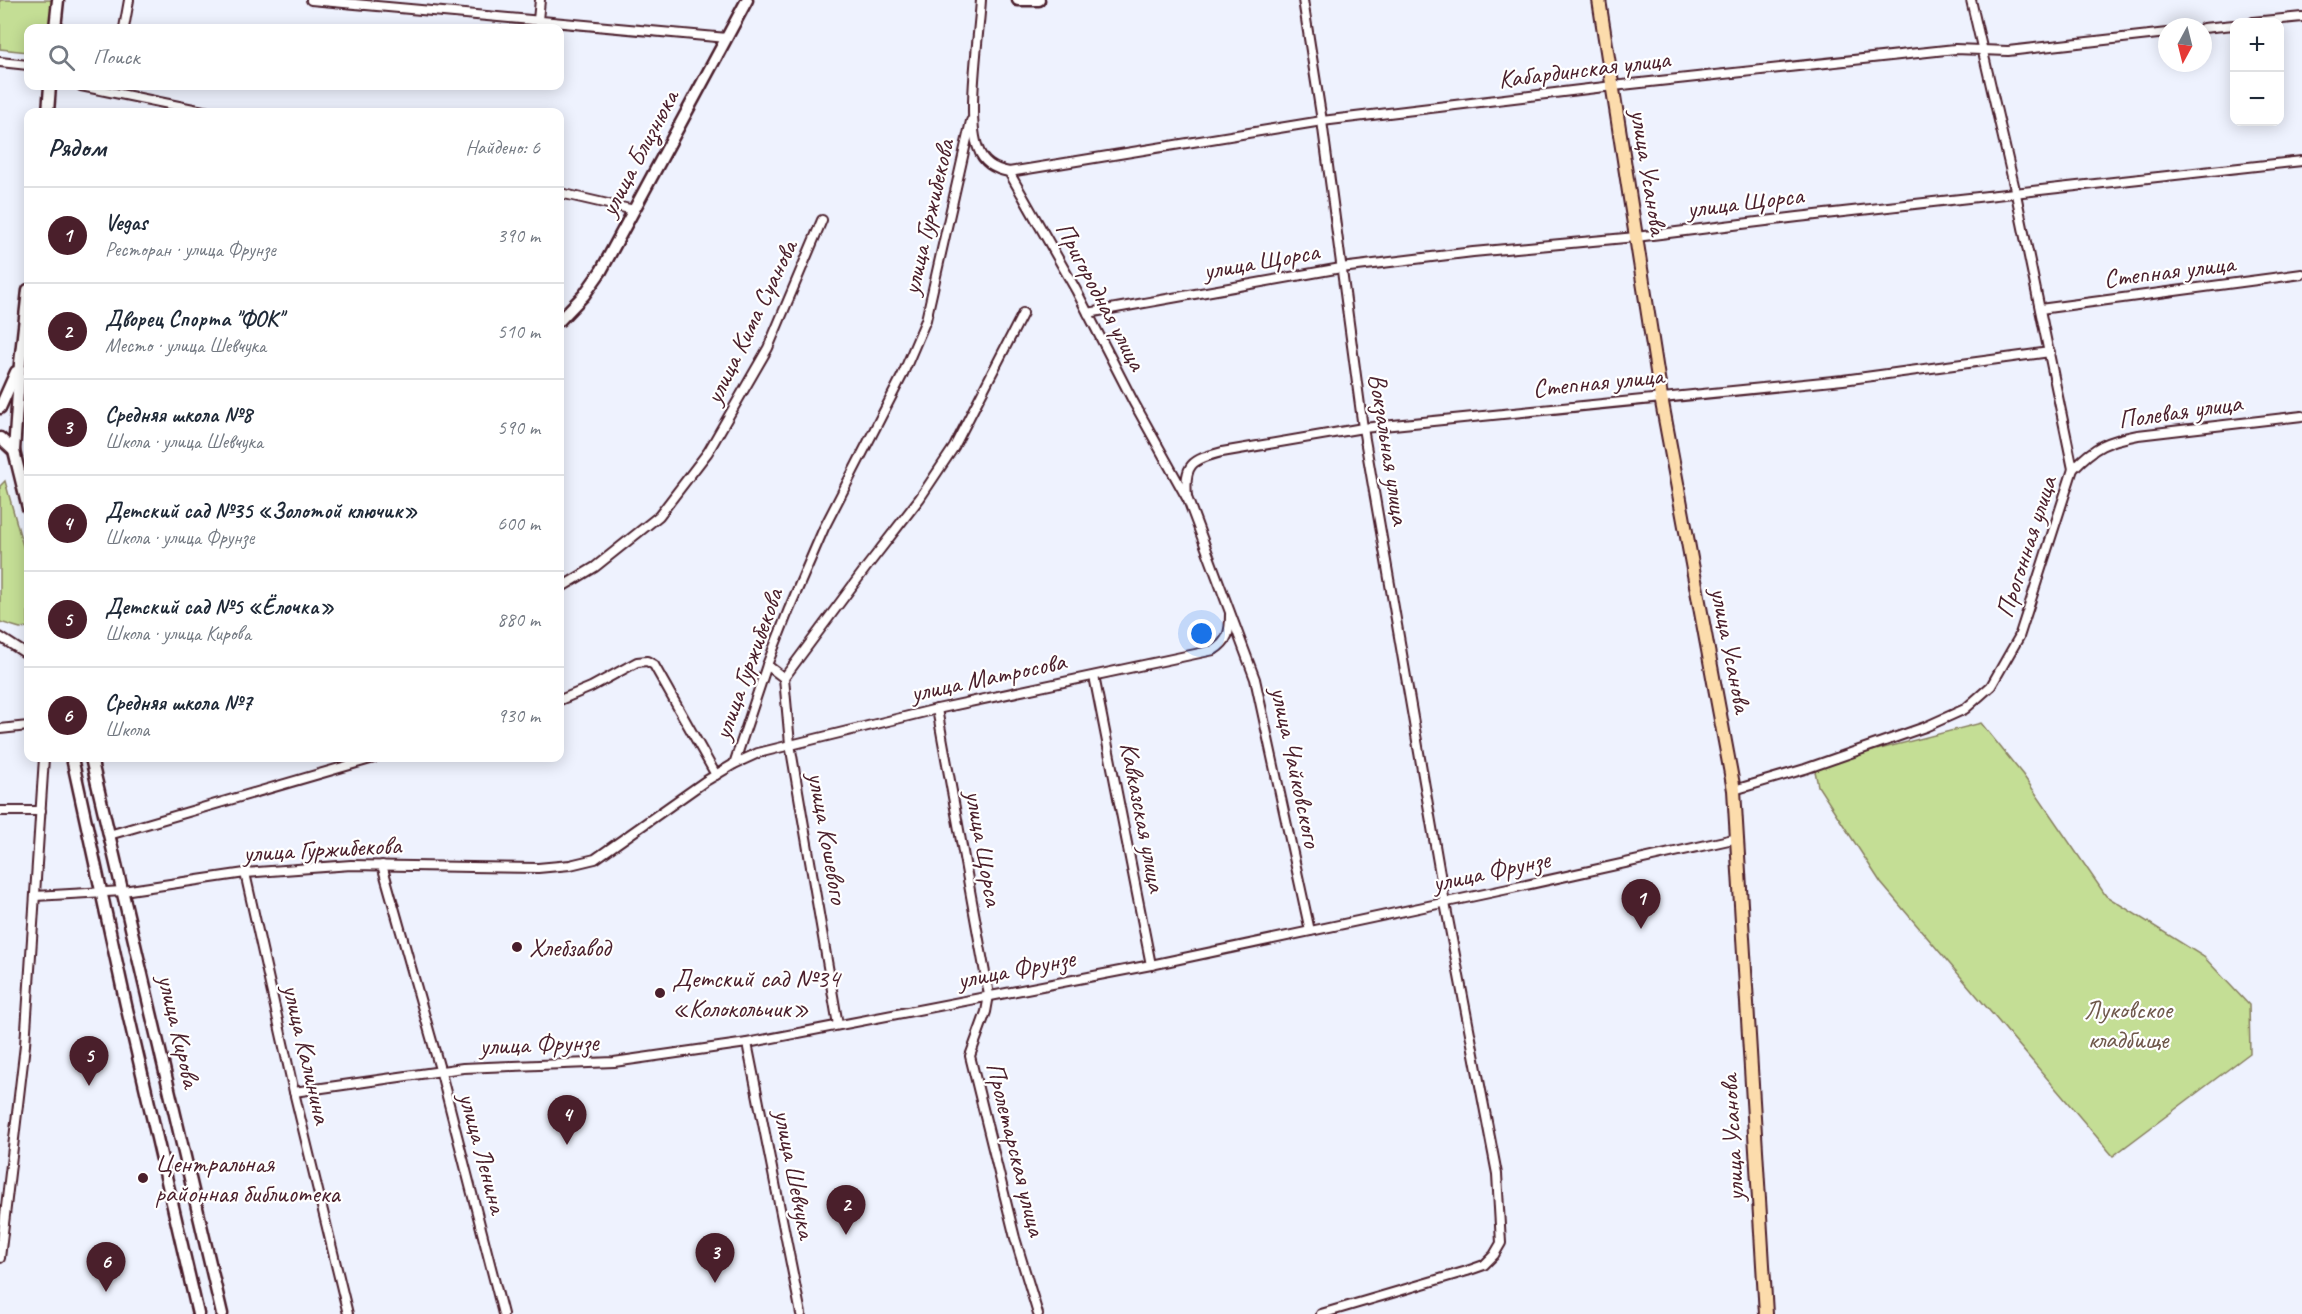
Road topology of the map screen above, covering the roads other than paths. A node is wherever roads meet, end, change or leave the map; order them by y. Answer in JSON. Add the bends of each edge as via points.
{"nodes":[{"id":1,"x":58,"y":0,"type":"edge"},
{"id":2,"x":129,"y":0,"type":"edge"},
{"id":3,"x":311,"y":0,"type":"edge"},
{"id":4,"x":540,"y":0,"type":"edge"},
{"id":5,"x":747,"y":0,"type":"edge"},
{"id":6,"x":981,"y":0,"type":"edge"},
{"id":7,"x":1018,"y":0,"type":"edge"},
{"id":8,"x":1039,"y":0,"type":"edge"},
{"id":9,"x":1303,"y":0,"type":"edge"},
{"id":10,"x":1599,"y":0,"type":"edge"},
{"id":11,"x":1971,"y":0,"type":"edge"},
{"id":12,"x":2302,"y":17,"type":"edge"},
{"id":13,"x":2284,"y":19,"type":"edge"},
{"id":14,"x":538,"y":20,"type":"junction"},
{"id":15,"x":55,"y":24,"type":"edge"},
{"id":16,"x":125,"y":24,"type":"edge"},
{"id":17,"x":2230,"y":25,"type":"edge"},
{"id":18,"x":2212,"y":27,"type":"edge"},
{"id":19,"x":2158,"y":34,"type":"edge"},
{"id":20,"x":727,"y":38,"type":"junction"},
{"id":21,"x":1983,"y":50,"type":"junction"},
{"id":22,"x":0,"y":62,"type":"edge"},
{"id":23,"x":24,"y":65,"type":"edge"},
{"id":24,"x":1613,"y":86,"type":"junction"},
{"id":25,"x":50,"y":90,"type":"edge"},
{"id":26,"x":118,"y":90,"type":"edge"},
{"id":27,"x":48,"y":108,"type":"edge"},
{"id":28,"x":192,"y":108,"type":"edge"},
{"id":29,"x":973,"y":113,"type":"junction"},
{"id":30,"x":1323,"y":122,"type":"junction"},
{"id":31,"x":2302,"y":161,"type":"edge"},
{"id":32,"x":1009,"y":172,"type":"junction"},
{"id":33,"x":564,"y":194,"type":"edge"},
{"id":34,"x":2016,"y":194,"type":"junction"},
{"id":35,"x":634,"y":210,"type":"junction"},
{"id":36,"x":822,"y":220,"type":"dead end"},
{"id":37,"x":1636,"y":237,"type":"junction"},
{"id":38,"x":1341,"y":268,"type":"junction"},
{"id":39,"x":2302,"y":274,"type":"edge"},
{"id":40,"x":2040,"y":309,"type":"junction"},
{"id":41,"x":1023,"y":313,"type":"dead end"},
{"id":42,"x":1088,"y":313,"type":"junction"},
{"id":43,"x":564,"y":316,"type":"edge"},
{"id":44,"x":24,"y":328,"type":"edge"},
{"id":45,"x":2050,"y":352,"type":"junction"},
{"id":46,"x":20,"y":363,"type":"junction"},
{"id":47,"x":1661,"y":397,"type":"junction"},
{"id":48,"x":0,"y":408,"type":"edge"},
{"id":49,"x":2302,"y":416,"type":"edge"},
{"id":50,"x":1363,"y":428,"type":"junction"},
{"id":51,"x":0,"y":438,"type":"edge"},
{"id":52,"x":14,"y":452,"type":"junction"},
{"id":53,"x":2073,"y":469,"type":"junction"},
{"id":54,"x":24,"y":492,"type":"edge"},
{"id":55,"x":1188,"y":500,"type":"junction"},
{"id":56,"x":564,"y":586,"type":"edge"},
{"id":57,"x":1230,"y":615,"type":"junction"},
{"id":58,"x":0,"y":638,"type":"edge"},
{"id":59,"x":24,"y":653,"type":"edge"},
{"id":60,"x":767,"y":665,"type":"junction"},
{"id":61,"x":1094,"y":676,"type":"junction"},
{"id":62,"x":784,"y":678,"type":"junction"},
{"id":63,"x":564,"y":698,"type":"edge"},
{"id":64,"x":937,"y":709,"type":"junction"},
{"id":65,"x":24,"y":726,"type":"edge"},
{"id":66,"x":0,"y":729,"type":"edge"},
{"id":67,"x":790,"y":744,"type":"junction"},
{"id":68,"x":44,"y":762,"type":"edge"},
{"id":69,"x":73,"y":762,"type":"edge"},
{"id":70,"x":92,"y":762,"type":"edge"},
{"id":71,"x":360,"y":762,"type":"edge"},
{"id":72,"x":734,"y":764,"type":"junction"},
{"id":73,"x":716,"y":775,"type":"junction"},
{"id":74,"x":1734,"y":790,"type":"junction"},
{"id":75,"x":0,"y":811,"type":"edge"},
{"id":76,"x":40,"y":811,"type":"junction"},
{"id":77,"x":109,"y":835,"type":"junction"},
{"id":78,"x":1738,"y":838,"type":"junction"},
{"id":79,"x":382,"y":865,"type":"junction"},
{"id":80,"x":245,"y":873,"type":"junction"},
{"id":81,"x":123,"y":891,"type":"junction"},
{"id":82,"x":102,"y":893,"type":"junction"},
{"id":83,"x":35,"y":896,"type":"junction"},
{"id":84,"x":1445,"y":903,"type":"junction"},
{"id":85,"x":1311,"y":931,"type":"junction"},
{"id":86,"x":1151,"y":965,"type":"junction"},
{"id":87,"x":989,"y":995,"type":"junction"},
{"id":88,"x":838,"y":1025,"type":"junction"},
{"id":89,"x":747,"y":1043,"type":"junction"},
{"id":90,"x":441,"y":1073,"type":"junction"},
{"id":91,"x":294,"y":1092,"type":"junction"},
{"id":92,"x":0,"y":1258,"type":"edge"},
{"id":93,"x":198,"y":1314,"type":"edge"},
{"id":94,"x":222,"y":1314,"type":"edge"},
{"id":95,"x":348,"y":1314,"type":"edge"},
{"id":96,"x":503,"y":1314,"type":"edge"},
{"id":97,"x":801,"y":1314,"type":"edge"},
{"id":98,"x":1038,"y":1314,"type":"edge"},
{"id":99,"x":1321,"y":1314,"type":"edge"},
{"id":100,"x":1766,"y":1314,"type":"edge"}],
"edges":[{"from":1,"to":15,"type":"street"},
{"from":2,"to":16,"type":"street"},
{"from":3,"to":14,"type":"street"},
{"from":4,"to":14,"type":"street"},
{"from":5,"to":20,"type":"street","name":"улица Близнюка"},
{"from":6,"to":29,"type":"street"},
{"from":7,"to":8,"type":"street"},
{"from":9,"to":30,"type":"street","name":"Вокзальная улица"},
{"from":10,"to":24,"type":"main road","name":"улица Усанова"},
{"from":11,"to":21,"type":"street","name":"Прогонная улица"},
{"from":12,"to":13,"type":"street"},
{"from":14,"to":20,"type":"street"},
{"from":17,"to":18,"type":"street"},
{"from":19,"to":21,"type":"street","name":"Кабардинская улица","via":[[2008,51]]},
{"from":20,"to":35,"type":"street","name":"улица Близнюка"},
{"from":21,"to":24,"type":"street","name":"Кабардинская улица","via":[[1955,49]]},
{"from":21,"to":34,"type":"street","name":"Прогонная улица"},
{"from":22,"to":23,"type":"street"},
{"from":24,"to":30,"type":"street","name":"Кабардинская улица"},
{"from":24,"to":37,"type":"main road","name":"улица Усанова"},
{"from":25,"to":27,"type":"street"},
{"from":26,"to":28,"type":"street"},
{"from":29,"to":32,"type":"street","via":[[977,147],[985,161]]},
{"from":29,"to":60,"type":"street","name":"улица Гуржибекова","via":[[926,320],[902,376],[824,528]]},
{"from":30,"to":32,"type":"street","name":"Кабардинская улица"},
{"from":30,"to":38,"type":"street","name":"Вокзальная улица"},
{"from":31,"to":34,"type":"street","name":"улица Щорса"},
{"from":32,"to":42,"type":"street","name":"Пригородная улица"},
{"from":33,"to":35,"type":"street"},
{"from":34,"to":37,"type":"street","name":"улица Щорса"},
{"from":34,"to":40,"type":"street","name":"Прогонная улица"},
{"from":35,"to":43,"type":"street","name":"улица Близнюка","via":[[601,272]]},
{"from":36,"to":56,"type":"street","name":"улица Кима Суанова","via":[[768,348],[708,452],[659,516],[595,567]]},
{"from":37,"to":38,"type":"street","name":"улица Щорса"},
{"from":37,"to":47,"type":"main road","name":"улица Усанова"},
{"from":38,"to":42,"type":"street","name":"улица Щорса"},
{"from":38,"to":50,"type":"street","name":"Вокзальная улица"},
{"from":39,"to":40,"type":"street","name":"Степная улица"},
{"from":40,"to":45,"type":"street","name":"Прогонная улица"},
{"from":41,"to":62,"type":"street","name":"улица Гуржибекова","via":[[954,447]]},
{"from":42,"to":55,"type":"street","name":"Пригородная улица"},
{"from":44,"to":46,"type":"street"},
{"from":45,"to":47,"type":"street","name":"Степная улица","via":[[1843,380]]},
{"from":45,"to":53,"type":"street","name":"Прогонная улица"},
{"from":46,"to":48,"type":"street"},
{"from":46,"to":52,"type":"street"},
{"from":47,"to":50,"type":"street","name":"Степная улица"},
{"from":47,"to":74,"type":"main road","name":"улица Усанова"},
{"from":49,"to":53,"type":"street","name":"Полевая улица","via":[[2113,440],[2090,452]]},
{"from":50,"to":55,"type":"street","name":"Степная улица","via":[[1201,458],[1189,466]]},
{"from":50,"to":84,"type":"street","name":"Вокзальная улица"},
{"from":51,"to":52,"type":"street"},
{"from":52,"to":54,"type":"street"},
{"from":53,"to":74,"type":"street","name":"Прогонная улица","via":[[2019,637],[1991,686],[1965,709],[1925,727],[1805,770]]},
{"from":55,"to":57,"type":"street","name":"Пригородная улица"},
{"from":57,"to":61,"type":"street","name":"улица Матросова","via":[[1230,632],[1224,644],[1214,650]]},
{"from":57,"to":85,"type":"street","name":"улица Чайковского","via":[[1255,679]]},
{"from":58,"to":59,"type":"street"},
{"from":60,"to":62,"type":"street"},
{"from":60,"to":72,"type":"street","name":"улица Гуржибекова"},
{"from":61,"to":64,"type":"street","name":"улица Матросова"},
{"from":61,"to":86,"type":"street","name":"Кавказская улица"},
{"from":62,"to":67,"type":"street","name":"улица Кошевого"},
{"from":63,"to":73,"type":"street","via":[[637,662],[654,665]]},
{"from":64,"to":67,"type":"street","name":"улица Матросова"},
{"from":64,"to":87,"type":"street","name":"улица Щорса"},
{"from":65,"to":66,"type":"street"},
{"from":67,"to":72,"type":"street","name":"улица Матросова"},
{"from":67,"to":88,"type":"street","name":"улица Кошевого"},
{"from":68,"to":76,"type":"street"},
{"from":69,"to":82,"type":"street","name":"улица Кирова"},
{"from":70,"to":77,"type":"street","name":"улица Кирова"},
{"from":71,"to":77,"type":"street"},
{"from":72,"to":73,"type":"street","name":"улица Гуржибекова"},
{"from":73,"to":79,"type":"street","name":"улица Гуржибекова","via":[[595,859],[538,868]]},
{"from":74,"to":78,"type":"main road","name":"улица Усанова"},
{"from":75,"to":76,"type":"street"},
{"from":76,"to":83,"type":"street"},
{"from":77,"to":81,"type":"street","name":"улица Кирова"},
{"from":78,"to":84,"type":"street","name":"улица Фрунзе"},
{"from":78,"to":100,"type":"main road","name":"улица Усанова"},
{"from":79,"to":80,"type":"street","name":"улица Гуржибекова"},
{"from":79,"to":90,"type":"street","name":"улица Ленина"},
{"from":80,"to":81,"type":"street","name":"улица Гуржибекова"},
{"from":80,"to":91,"type":"street","name":"улица Калинина"},
{"from":81,"to":82,"type":"street","name":"улица Гуржибекова"},
{"from":81,"to":94,"type":"street","name":"улица Кирова"},
{"from":82,"to":83,"type":"street","name":"улица Гуржибекова"},
{"from":82,"to":93,"type":"street","name":"улица Кирова"},
{"from":83,"to":92,"type":"street","via":[[26,1045]]},
{"from":84,"to":85,"type":"street","name":"улица Фрунзе"},
{"from":84,"to":99,"type":"street","name":"Вокзальная улица","via":[[1497,1174],[1501,1243],[1484,1265]]},
{"from":85,"to":86,"type":"street","name":"улица Фрунзе"},
{"from":86,"to":87,"type":"street","name":"улица Фрунзе"},
{"from":87,"to":88,"type":"street","name":"улица Фрунзе"},
{"from":87,"to":98,"type":"street","name":"Пролетарская улица","via":[[970,1056],[1013,1233]]},
{"from":88,"to":89,"type":"street","name":"улица Фрунзе"},
{"from":89,"to":90,"type":"street","name":"улица Фрунзе","via":[[614,1062],[463,1068]]},
{"from":89,"to":97,"type":"street","name":"улица Шевчука"},
{"from":90,"to":91,"type":"street","name":"улица Фрунзе"},
{"from":90,"to":96,"type":"street","name":"улица Ленина"},
{"from":91,"to":95,"type":"street","name":"улица Калинина"}]}
